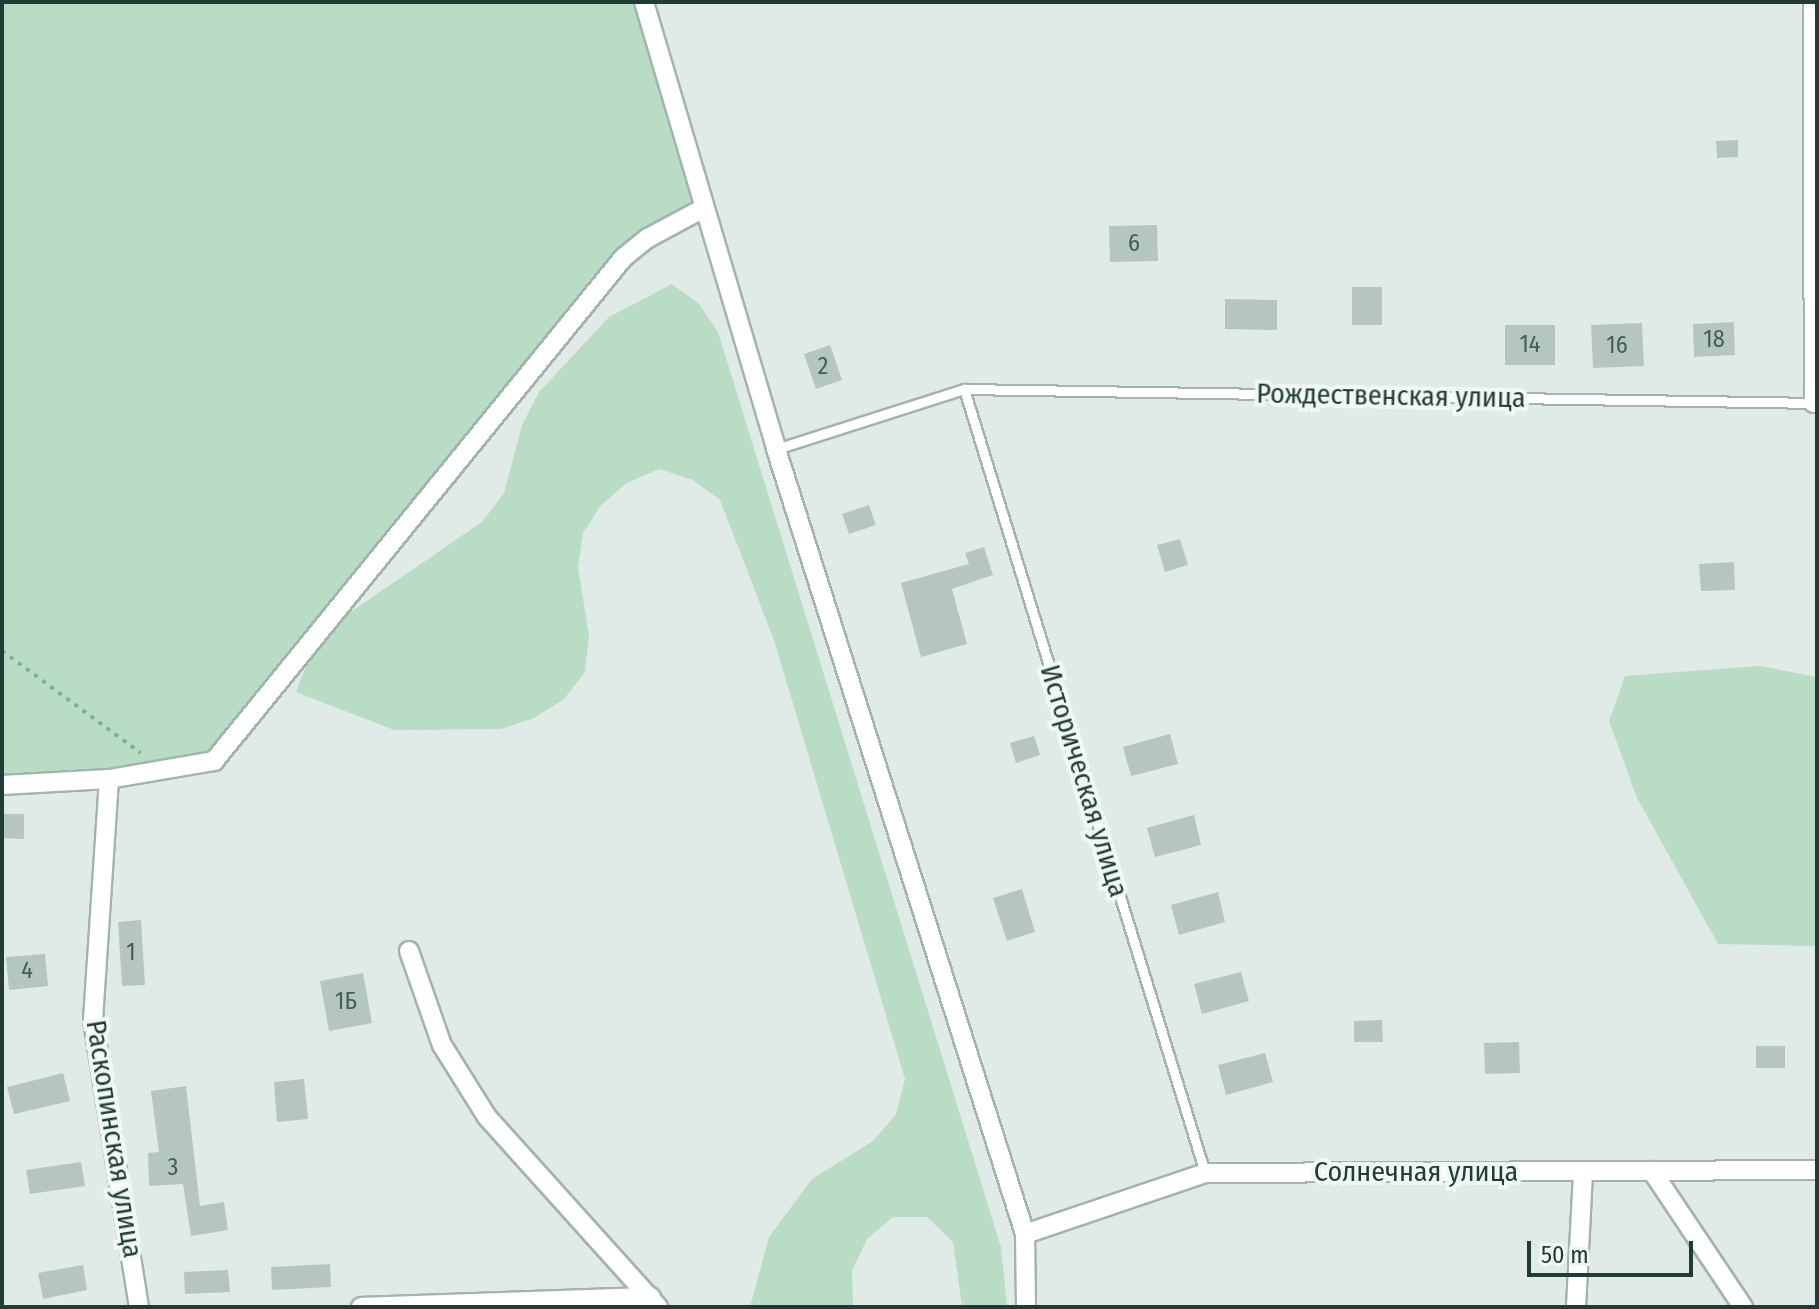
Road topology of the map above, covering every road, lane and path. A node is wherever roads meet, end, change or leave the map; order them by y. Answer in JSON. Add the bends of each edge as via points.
{"nodes":[{"id":1,"x":644,"y":2,"type":"edge"},
{"id":2,"x":1813,"y":2,"type":"edge"},
{"id":3,"x":702,"y":209,"type":"junction"},
{"id":4,"x":964,"y":389,"type":"junction"},
{"id":5,"x":1816,"y":403,"type":"edge"},
{"id":6,"x":776,"y":449,"type":"junction"},
{"id":7,"x":2,"y":651,"type":"edge"},
{"id":8,"x":162,"y":769,"type":"junction"},
{"id":9,"x":109,"y":779,"type":"junction"},
{"id":10,"x":2,"y":785,"type":"edge"},
{"id":11,"x":409,"y":951,"type":"dead end"},
{"id":12,"x":1817,"y":1170,"type":"edge"},
{"id":13,"x":1652,"y":1171,"type":"junction"},
{"id":14,"x":1583,"y":1172,"type":"junction"},
{"id":15,"x":1205,"y":1173,"type":"junction"},
{"id":16,"x":1025,"y":1234,"type":"junction"},
{"id":17,"x":654,"y":1302,"type":"edge"},
{"id":18,"x":139,"y":1307,"type":"edge"},
{"id":19,"x":361,"y":1307,"type":"edge"},
{"id":20,"x":1026,"y":1307,"type":"edge"},
{"id":21,"x":1576,"y":1307,"type":"edge"},
{"id":22,"x":1743,"y":1307,"type":"edge"}],
"edges":[{"from":1,"to":3,"type":"street"},
{"from":2,"to":5,"type":"street"},
{"from":3,"to":6,"type":"street"},
{"from":3,"to":8,"type":"street","via":[[623,258],[214,761]]},
{"from":4,"to":5,"type":"lane","name":"Рождественская улица"},
{"from":4,"to":6,"type":"lane","name":"Рождественская улица"},
{"from":4,"to":15,"type":"lane","name":"Историческая улица"},
{"from":6,"to":16,"type":"street"},
{"from":7,"to":8,"type":"path"},
{"from":8,"to":9,"type":"street"},
{"from":9,"to":10,"type":"street"},
{"from":9,"to":18,"type":"street","name":"Раскопинская улица","via":[[93,1020]]},
{"from":11,"to":17,"type":"street","via":[[442,1045],[487,1117]]},
{"from":12,"to":13,"type":"street","name":"Солнечная улица"},
{"from":13,"to":14,"type":"street","name":"Солнечная улица"},
{"from":13,"to":22,"type":"street"},
{"from":14,"to":15,"type":"street","name":"Солнечная улица"},
{"from":14,"to":21,"type":"street"},
{"from":15,"to":16,"type":"street","name":"Солнечная улица"},
{"from":16,"to":20,"type":"street"},
{"from":17,"to":19,"type":"street"}]}
